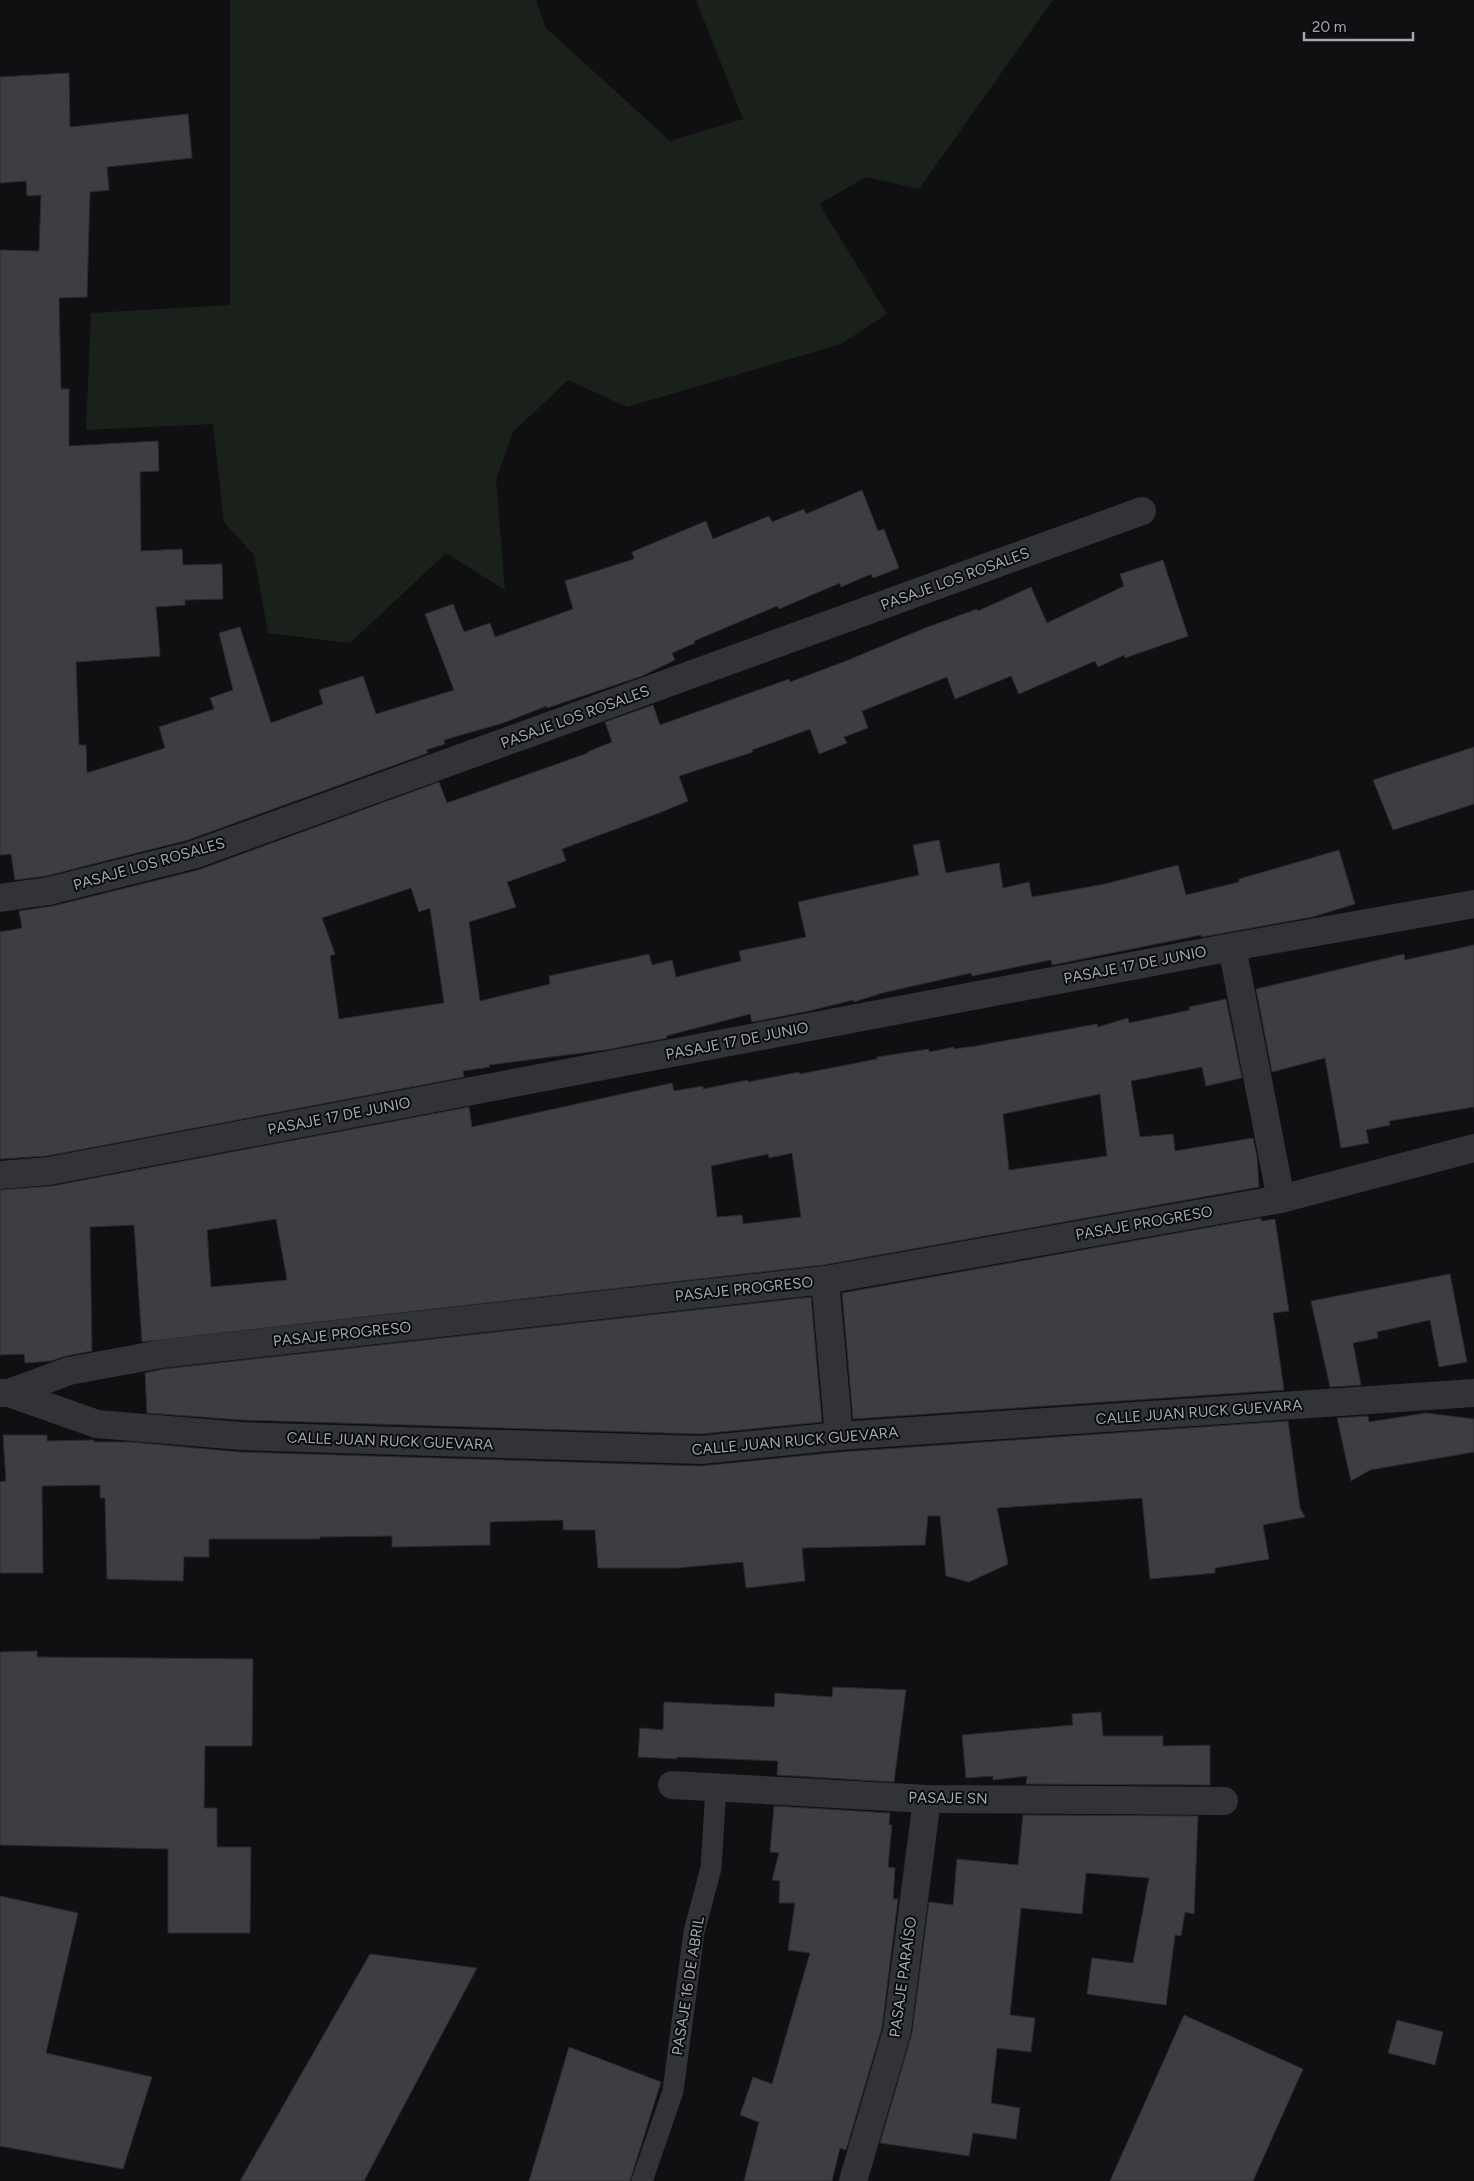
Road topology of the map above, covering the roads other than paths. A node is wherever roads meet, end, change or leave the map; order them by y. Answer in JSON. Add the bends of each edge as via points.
{"nodes":[{"id":1,"x":1142,"y":511,"type":"dead end"},
{"id":2,"x":0,"y":898,"type":"edge"},
{"id":3,"x":1474,"y":904,"type":"edge"},
{"id":4,"x":1232,"y":947,"type":"junction"},
{"id":5,"x":1474,"y":1148,"type":"edge"},
{"id":6,"x":0,"y":1175,"type":"edge"},
{"id":7,"x":1281,"y":1199,"type":"junction"},
{"id":8,"x":826,"y":1280,"type":"junction"},
{"id":9,"x":5,"y":1393,"type":"edge"},
{"id":10,"x":1474,"y":1393,"type":"edge"},
{"id":11,"x":838,"y":1436,"type":"junction"},
{"id":12,"x":672,"y":1785,"type":"dead end"},
{"id":13,"x":716,"y":1787,"type":"junction"},
{"id":14,"x":928,"y":1799,"type":"junction"},
{"id":15,"x":1224,"y":1800,"type":"dead end"},
{"id":16,"x":642,"y":2181,"type":"edge"},
{"id":17,"x":853,"y":2181,"type":"edge"}],
"edges":[{"from":1,"to":2,"type":"street","name":"PASAJE LOS ROSALES","via":[[193,855],[49,891]]},
{"from":3,"to":4,"type":"street","name":"PASAJE 17 DE JUNIO"},
{"from":4,"to":6,"type":"street","name":"PASAJE 17 DE JUNIO","via":[[50,1171]]},
{"from":4,"to":7,"type":"street"},
{"from":5,"to":7,"type":"street","name":"PASAJE PROGRESO"},
{"from":7,"to":8,"type":"street","name":"PASAJE PROGRESO"},
{"from":8,"to":9,"type":"street","name":"PASAJE PROGRESO","via":[[161,1354],[69,1371]]},
{"from":8,"to":11,"type":"street"},
{"from":9,"to":11,"type":"street","name":"CALLE JUAN RUCK GUEVARA","via":[[97,1424],[241,1436],[702,1450]]},
{"from":10,"to":11,"type":"street","name":"CALLE JUAN RUCK GUEVARA"},
{"from":12,"to":13,"type":"street","name":"PASAJE SN"},
{"from":13,"to":14,"type":"street","name":"PASAJE SN"},
{"from":13,"to":16,"type":"lane","name":"PASAJE 16 DE ABRIL","via":[[711,1868],[694,1932],[673,2091]]},
{"from":14,"to":15,"type":"street","name":"PASAJE SN"},
{"from":14,"to":17,"type":"street","name":"PASAJE PARAÍSO","via":[[897,2031]]}]}
